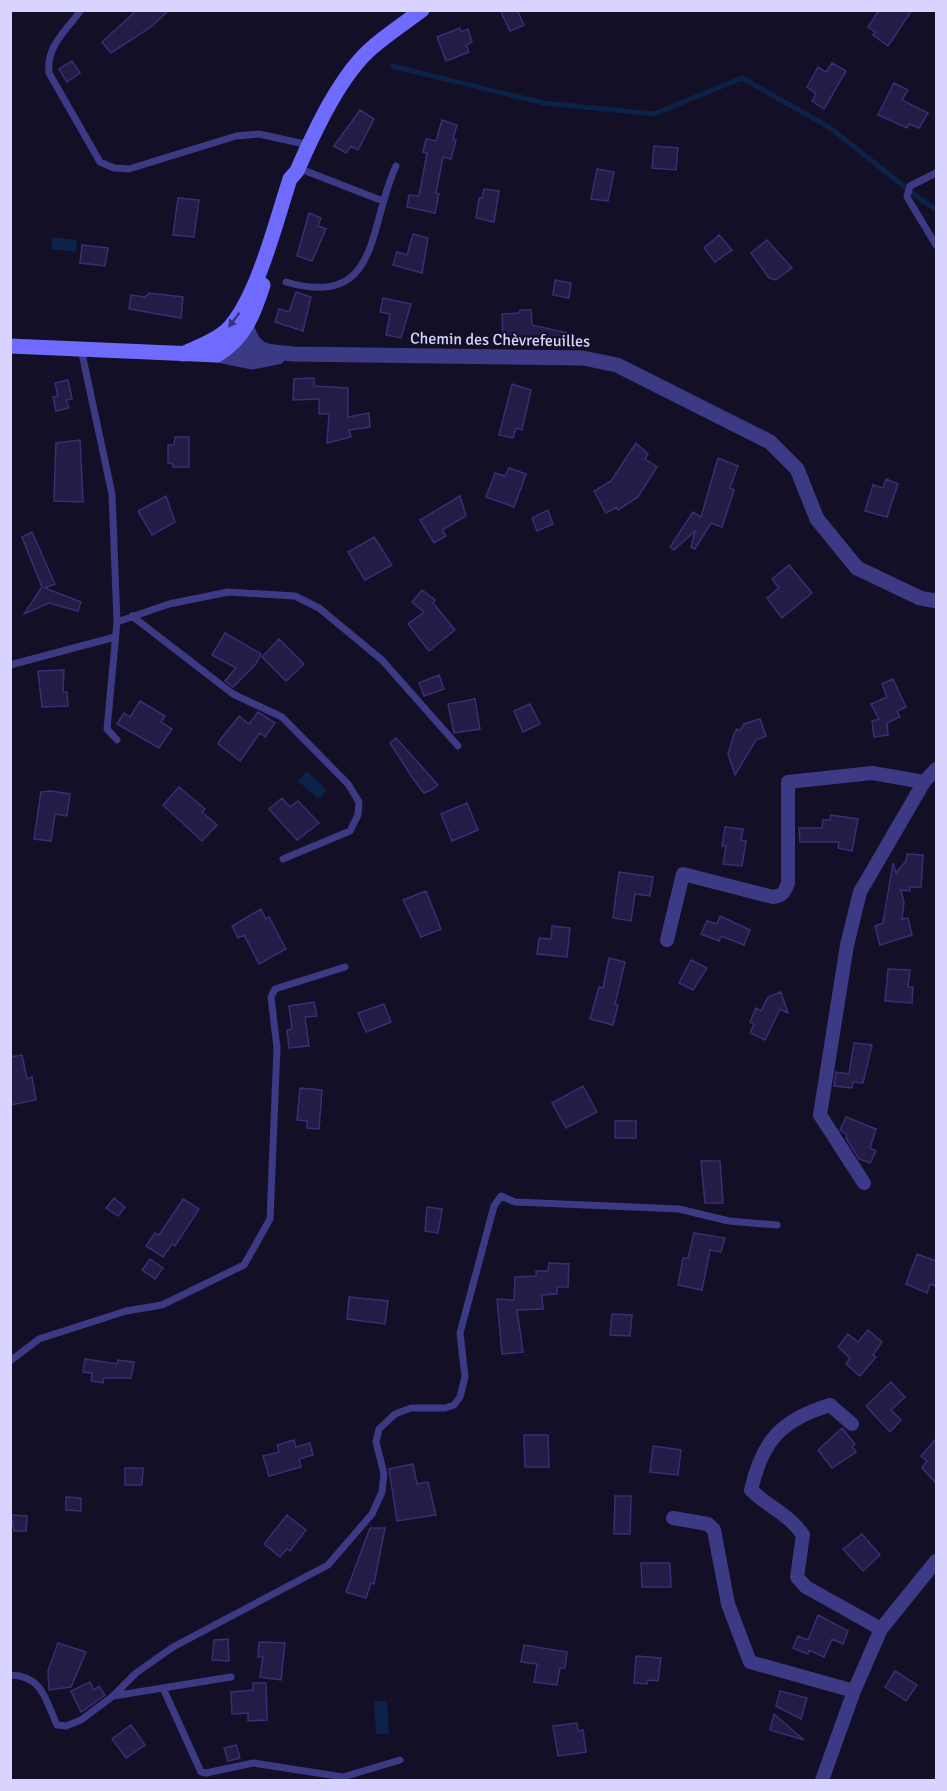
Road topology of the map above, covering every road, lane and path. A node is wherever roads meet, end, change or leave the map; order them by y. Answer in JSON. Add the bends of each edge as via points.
{"nodes":[{"id":1,"x":81,"y":10,"type":"edge"},
{"id":2,"x":422,"y":10,"type":"edge"},
{"id":3,"x":309,"y":145,"type":"junction"},
{"id":4,"x":396,"y":166,"type":"dead end"},
{"id":5,"x":298,"y":169,"type":"junction"},
{"id":6,"x":936,"y":173,"type":"edge"},
{"id":7,"x":382,"y":201,"type":"junction"},
{"id":8,"x":936,"y":246,"type":"edge"},
{"id":9,"x":286,"y":282,"type":"dead end"},
{"id":10,"x":247,"y":328,"type":"junction"},
{"id":11,"x":10,"y":346,"type":"edge"},
{"id":12,"x":231,"y":347,"type":"junction"},
{"id":13,"x":215,"y":348,"type":"junction"},
{"id":14,"x":81,"y":349,"type":"junction"},
{"id":15,"x":262,"y":351,"type":"junction"},
{"id":16,"x":293,"y":354,"type":"junction"},
{"id":17,"x":936,"y":601,"type":"edge"},
{"id":18,"x":132,"y":616,"type":"junction"},
{"id":19,"x":117,"y":622,"type":"junction"},
{"id":20,"x":115,"y":637,"type":"junction"},
{"id":21,"x":10,"y":665,"type":"edge"},
{"id":22,"x":117,"y":740,"type":"dead end"},
{"id":23,"x":458,"y":746,"type":"dead end"},
{"id":24,"x":936,"y":769,"type":"edge"},
{"id":25,"x":924,"y":782,"type":"junction"},
{"id":26,"x":283,"y":859,"type":"dead end"},
{"id":27,"x":667,"y":940,"type":"dead end"},
{"id":28,"x":345,"y":967,"type":"dead end"},
{"id":29,"x":864,"y":1183,"type":"dead end"},
{"id":30,"x":777,"y":1225,"type":"dead end"},
{"id":31,"x":10,"y":1361,"type":"edge"},
{"id":32,"x":852,"y":1425,"type":"dead end"},
{"id":33,"x":673,"y":1518,"type":"dead end"},
{"id":34,"x":936,"y":1561,"type":"edge"},
{"id":35,"x":881,"y":1629,"type":"junction"},
{"id":36,"x":10,"y":1675,"type":"edge"},
{"id":37,"x":231,"y":1677,"type":"dead end"},
{"id":38,"x":163,"y":1688,"type":"junction"},
{"id":39,"x":854,"y":1690,"type":"junction"},
{"id":40,"x":113,"y":1696,"type":"junction"},
{"id":41,"x":400,"y":1760,"type":"dead end"},
{"id":42,"x":822,"y":1780,"type":"edge"}],
"edges":[{"from":1,"to":3,"type":"lane","via":[[51,49],[49,73],[100,162],[129,169],[236,136],[259,134]]},
{"from":2,"to":3,"type":"main road","via":[[362,58]]},
{"from":3,"to":5,"type":"main road"},
{"from":4,"to":7,"type":"lane"},
{"from":5,"to":7,"type":"lane"},
{"from":5,"to":10,"type":"main road"},
{"from":5,"to":13,"type":"main road","one_way":true,"via":[[290,179],[250,293]]},
{"from":6,"to":8,"type":"lane","via":[[910,186],[906,197]]},
{"from":7,"to":9,"type":"lane","via":[[370,252],[350,278],[314,289]]},
{"from":10,"to":12,"type":"main road"},
{"from":10,"to":15,"type":"street","via":[[251,341]]},
{"from":11,"to":14,"type":"main road"},
{"from":12,"to":13,"type":"street","name":"Chemin des Chèvrefeuilles"},
{"from":12,"to":15,"type":"street","name":"Chemin des Chèvrefeuilles"},
{"from":13,"to":14,"type":"main road","via":[[182,354]]},
{"from":13,"to":16,"type":"street","name":"Chemin des Chèvrefeuilles","via":[[252,362]]},
{"from":14,"to":19,"type":"lane","via":[[112,494]]},
{"from":15,"to":16,"type":"street","name":"Chemin des Chèvrefeuilles"},
{"from":16,"to":17,"type":"street","name":"Chemin des Chèvrefeuilles","via":[[583,358],[617,365],[770,442],[797,469],[817,519],[857,568],[903,591]]},
{"from":18,"to":19,"type":"lane"},
{"from":18,"to":23,"type":"lane","via":[[228,592],[295,596],[319,608],[382,660]]},
{"from":18,"to":26,"type":"lane","via":[[233,694],[282,717],[348,784],[359,802],[350,831]]},
{"from":19,"to":20,"type":"lane"},
{"from":20,"to":21,"type":"lane"},
{"from":20,"to":22,"type":"lane","via":[[106,729]]},
{"from":24,"to":25,"type":"street"},
{"from":25,"to":27,"type":"street","via":[[872,773],[788,782],[785,891],[773,897],[682,874]]},
{"from":25,"to":29,"type":"street","via":[[860,892],[820,1115]]},
{"from":28,"to":31,"type":"lane","via":[[275,989],[271,997],[277,1048],[270,1219],[244,1265],[162,1305],[126,1311],[39,1339]]},
{"from":30,"to":40,"type":"lane","via":[[729,1221],[679,1209],[515,1202],[501,1196],[494,1206],[459,1332],[465,1377],[460,1397],[446,1408],[411,1408],[395,1414],[379,1429],[376,1442],[384,1474],[382,1492],[372,1514],[328,1565],[173,1647],[136,1673]]},
{"from":32,"to":35,"type":"street","via":[[830,1405],[789,1424],[768,1443],[758,1460],[751,1490],[786,1515],[803,1535],[797,1577],[806,1587]]},
{"from":33,"to":39,"type":"street","via":[[708,1524],[714,1530],[728,1604],[750,1662]]},
{"from":34,"to":35,"type":"street"},
{"from":35,"to":39,"type":"street"},
{"from":36,"to":40,"type":"lane","via":[[32,1678],[39,1685],[57,1725],[81,1720]]},
{"from":37,"to":38,"type":"lane"},
{"from":38,"to":40,"type":"lane"},
{"from":38,"to":41,"type":"lane","via":[[201,1772],[253,1763],[343,1777]]},
{"from":39,"to":42,"type":"street"}]}
